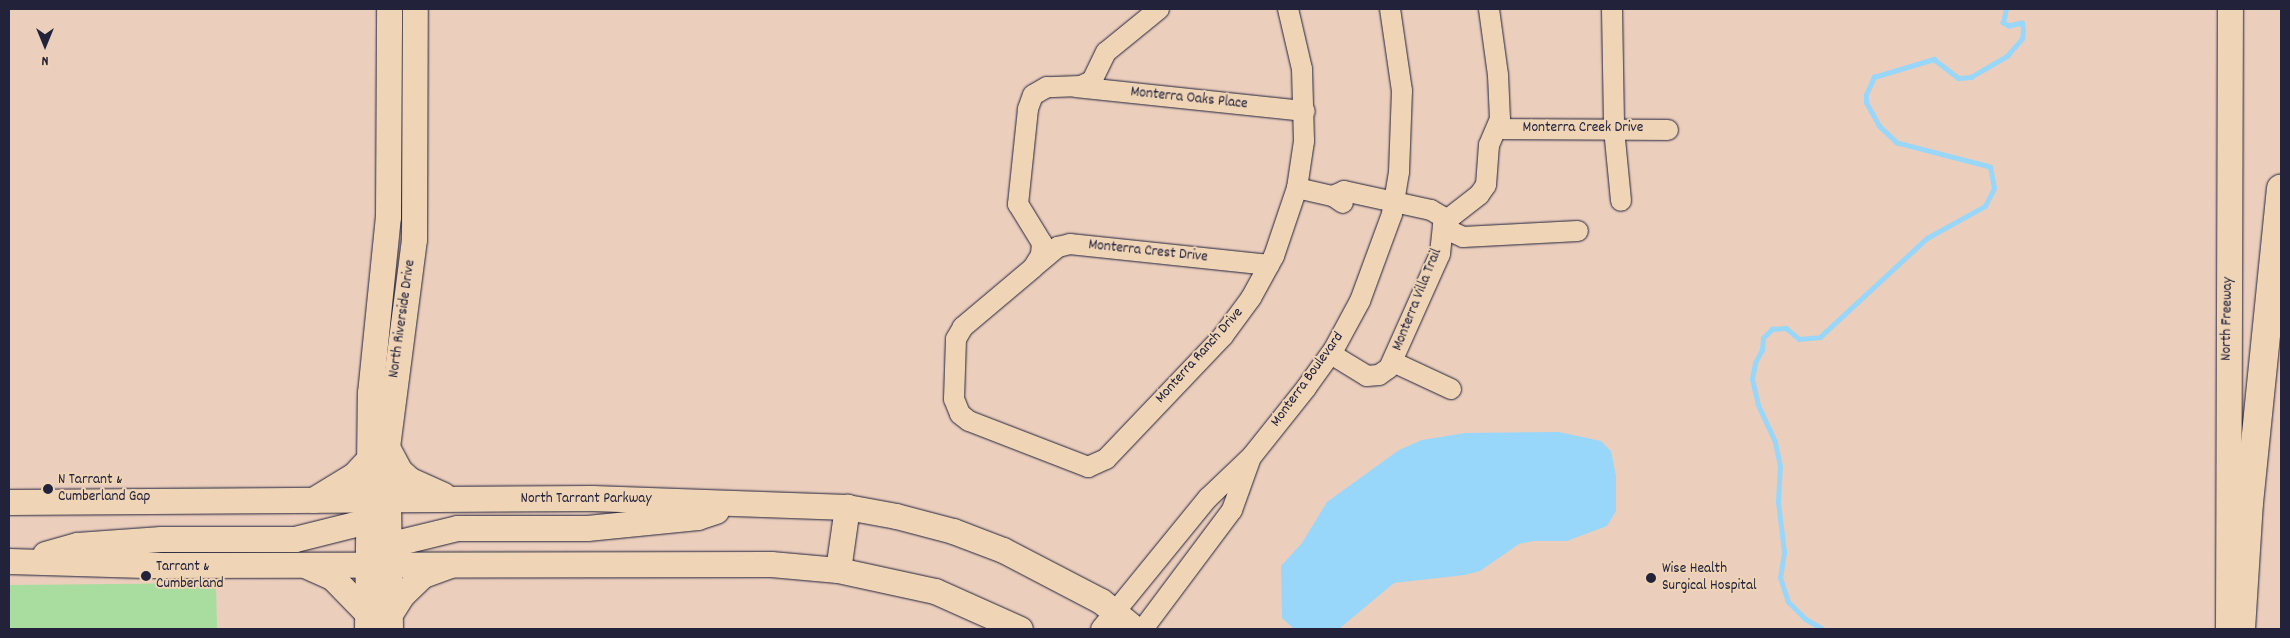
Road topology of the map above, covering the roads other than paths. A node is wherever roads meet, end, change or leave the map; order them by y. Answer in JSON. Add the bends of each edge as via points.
{"nodes":[{"id":1,"x":389,"y":9,"type":"edge"},
{"id":2,"x":414,"y":9,"type":"edge"},
{"id":3,"x":1158,"y":9,"type":"edge"},
{"id":4,"x":1288,"y":9,"type":"edge"},
{"id":5,"x":1390,"y":9,"type":"edge"},
{"id":6,"x":1489,"y":9,"type":"edge"},
{"id":7,"x":1612,"y":9,"type":"edge"},
{"id":8,"x":2230,"y":9,"type":"edge"},
{"id":9,"x":1074,"y":86,"type":"junction"},
{"id":10,"x":1305,"y":111,"type":"junction"},
{"id":11,"x":1498,"y":129,"type":"junction"},
{"id":12,"x":1614,"y":129,"type":"junction"},
{"id":13,"x":1668,"y":130,"type":"dead end"},
{"id":14,"x":1297,"y":188,"type":"junction"},
{"id":15,"x":2281,"y":190,"type":"edge"},
{"id":16,"x":1621,"y":201,"type":"dead end"},
{"id":17,"x":1393,"y":208,"type":"junction"},
{"id":18,"x":1443,"y":223,"type":"junction"},
{"id":19,"x":1578,"y":231,"type":"dead end"},
{"id":20,"x":1270,"y":265,"type":"junction"},
{"id":21,"x":1033,"y":268,"type":"junction"},
{"id":22,"x":1330,"y":354,"type":"junction"},
{"id":23,"x":1393,"y":362,"type":"junction"},
{"id":24,"x":1452,"y":389,"type":"dead end"},
{"id":25,"x":378,"y":454,"type":"junction"},
{"id":26,"x":1252,"y":456,"type":"junction"},
{"id":27,"x":1080,"y":465,"type":"joint"},
{"id":28,"x":313,"y":500,"type":"junction"},
{"id":29,"x":458,"y":500,"type":"junction"},
{"id":30,"x":9,"y":502,"type":"edge"},
{"id":31,"x":742,"y":503,"type":"junction"},
{"id":32,"x":847,"y":508,"type":"junction"},
{"id":33,"x":378,"y":509,"type":"junction"},
{"id":34,"x":379,"y":555,"type":"junction"},
{"id":35,"x":15,"y":561,"type":"edge"},
{"id":36,"x":457,"y":563,"type":"junction"},
{"id":37,"x":303,"y":564,"type":"junction"},
{"id":38,"x":838,"y":570,"type":"junction"},
{"id":39,"x":378,"y":621,"type":"edge"},
{"id":40,"x":1108,"y":621,"type":"edge"},
{"id":41,"x":1020,"y":629,"type":"edge"},
{"id":42,"x":1135,"y":629,"type":"edge"},
{"id":43,"x":1143,"y":629,"type":"edge"},
{"id":44,"x":2228,"y":629,"type":"edge"},
{"id":45,"x":2241,"y":629,"type":"edge"}],
"edges":[{"from":1,"to":25,"type":"main road","name":"North Riverside Drive","via":[[388,226],[370,393]]},
{"from":2,"to":25,"type":"main road","name":"North Riverside Drive","via":[[414,239]]},
{"from":3,"to":9,"type":"street","via":[[1106,52],[1092,81]]},
{"from":4,"to":10,"type":"street","name":"Monterra Ranch Drive","via":[[1301,62]]},
{"from":5,"to":17,"type":"street","name":"Monterra Boulevard","via":[[1402,91],[1401,145]]},
{"from":6,"to":11,"type":"street","via":[[1498,75]]},
{"from":7,"to":12,"type":"street"},
{"from":8,"to":44,"type":"main road","name":"North Freeway"},
{"from":9,"to":10,"type":"street","name":"Monterra Oaks Place"},
{"from":9,"to":21,"type":"street","via":[[1043,89],[1033,95],[1028,109],[1018,204],[1042,243],[1041,256]]},
{"from":10,"to":14,"type":"street","name":"Monterra Ranch Drive"},
{"from":11,"to":12,"type":"street","name":"Monterra Creek Drive"},
{"from":11,"to":18,"type":"street","via":[[1489,145],[1485,188]]},
{"from":12,"to":13,"type":"street","name":"Monterra Creek Drive"},
{"from":12,"to":16,"type":"street"},
{"from":14,"to":17,"type":"street","via":[[1333,196],[1344,191]]},
{"from":14,"to":20,"type":"street","name":"Monterra Ranch Drive"},
{"from":15,"to":45,"type":"highway","via":[[2249,503]]},
{"from":17,"to":18,"type":"street","via":[[1432,210],[1441,216]]},
{"from":17,"to":22,"type":"street","name":"Monterra Boulevard","via":[[1367,285]]},
{"from":18,"to":19,"type":"street","via":[[1452,232],[1467,238]]},
{"from":18,"to":23,"type":"street","name":"Monterra Villa Trail","via":[[1440,254]]},
{"from":20,"to":21,"type":"street","name":"Monterra Crest Drive","via":[[1070,244],[1058,247]]},
{"from":20,"to":27,"type":"street","name":"Monterra Ranch Drive","via":[[1237,317],[1211,349],[1106,459],[1096,465]]},
{"from":21,"to":27,"type":"street","name":"Monterra Crest Drive","via":[[958,333],[955,403],[960,414],[970,421]]},
{"from":22,"to":23,"type":"street","name":"Monterra Villa Trail","via":[[1359,373],[1371,376],[1383,373]]},
{"from":22,"to":26,"type":"street","name":"Monterra Boulevard"},
{"from":23,"to":24,"type":"street"},
{"from":25,"to":28,"type":"main road","via":[[354,475]]},
{"from":25,"to":29,"type":"main road","via":[[413,482]]},
{"from":25,"to":33,"type":"main road","name":"North Riverside Drive"},
{"from":26,"to":40,"type":"street","name":"Monterra Boulevard","via":[[1208,498]]},
{"from":26,"to":43,"type":"street","name":"Monterra Boulevard","via":[[1232,510]]},
{"from":28,"to":30,"type":"main road","name":"North Tarrant Parkway"},
{"from":28,"to":33,"type":"main road","name":"North Tarrant Parkway"},
{"from":29,"to":31,"type":"main road","name":"North Tarrant Parkway","via":[[592,498]]},
{"from":29,"to":33,"type":"main road","name":"North Tarrant Parkway"},
{"from":31,"to":32,"type":"main road","name":"North Tarrant Parkway"},
{"from":31,"to":34,"type":"main road","via":[[697,517],[587,528],[458,528]]},
{"from":32,"to":38,"type":"main road"},
{"from":32,"to":40,"type":"main road","name":"North Tarrant Parkway","via":[[943,528],[1003,550],[1053,574]]},
{"from":33,"to":34,"type":"main road","name":"North Riverside Drive"},
{"from":33,"to":35,"type":"main road","via":[[295,538],[160,539],[77,545]]},
{"from":34,"to":36,"type":"main road"},
{"from":34,"to":37,"type":"main road"},
{"from":34,"to":39,"type":"main road","name":"North Riverside Drive"},
{"from":35,"to":37,"type":"main road"},
{"from":36,"to":38,"type":"main road","via":[[771,564]]},
{"from":36,"to":39,"type":"main road","via":[[423,576]]},
{"from":37,"to":39,"type":"main road","via":[[332,577]]},
{"from":38,"to":41,"type":"main road","via":[[935,592]]},
{"from":40,"to":42,"type":"main road","name":"North Tarrant Parkway"}]}
